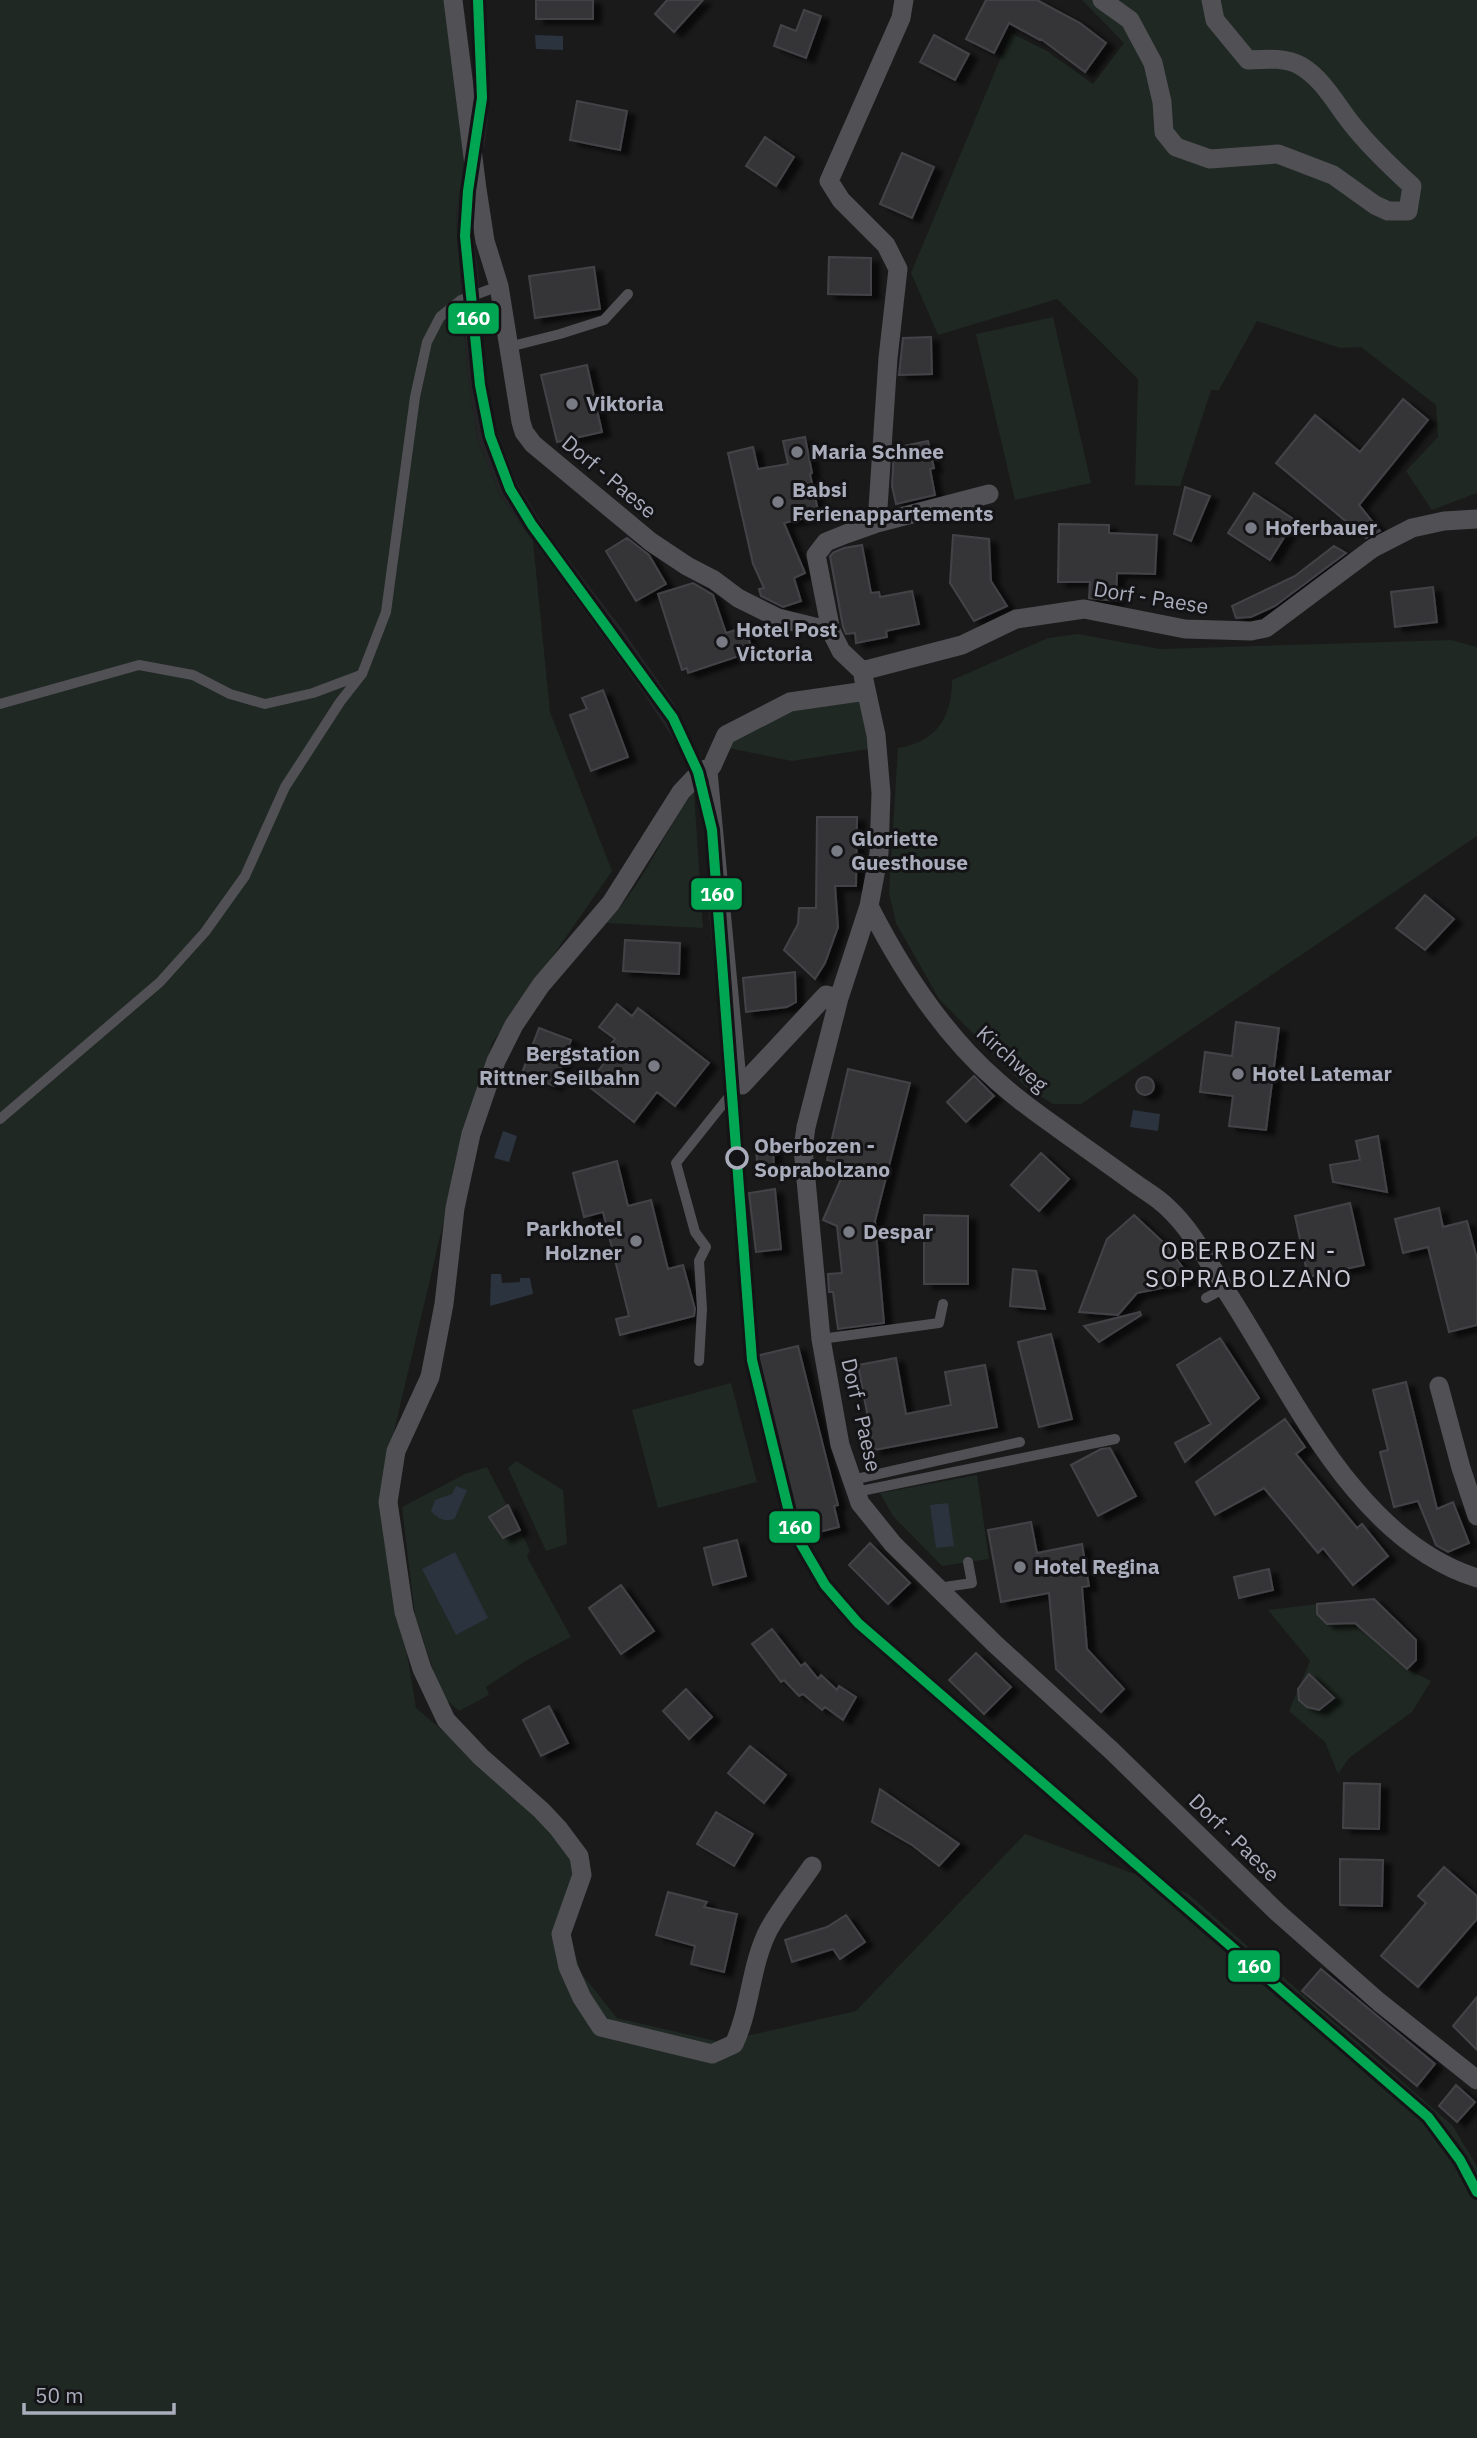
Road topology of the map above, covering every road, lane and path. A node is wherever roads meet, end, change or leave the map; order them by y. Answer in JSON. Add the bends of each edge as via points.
{"nodes":[{"id":1,"x":453,"y":0,"type":"edge"},
{"id":2,"x":904,"y":0,"type":"edge"},
{"id":3,"x":1102,"y":0,"type":"edge"},
{"id":4,"x":1211,"y":0,"type":"edge"},
{"id":5,"x":499,"y":286,"type":"junction"},
{"id":6,"x":628,"y":294,"type":"dead end"},
{"id":7,"x":510,"y":356,"type":"junction"},
{"id":8,"x":989,"y":494,"type":"dead end"},
{"id":9,"x":1477,"y":519,"type":"edge"},
{"id":10,"x":877,"y":523,"type":"junction"},
{"id":11,"x":831,"y":631,"type":"junction"},
{"id":12,"x":862,"y":671,"type":"junction"},
{"id":13,"x":362,"y":674,"type":"junction"},
{"id":14,"x":866,"y":691,"type":"junction"},
{"id":15,"x":0,"y":704,"type":"edge"},
{"id":16,"x":712,"y":766,"type":"junction"},
{"id":17,"x":869,"y":906,"type":"junction"},
{"id":18,"x":839,"y":998,"type":"junction"},
{"id":19,"x":741,"y":1085,"type":"junction"},
{"id":20,"x":0,"y":1119,"type":"edge"},
{"id":21,"x":1225,"y":1288,"type":"junction"},
{"id":22,"x":1206,"y":1298,"type":"dead end"},
{"id":23,"x":943,"y":1304,"type":"dead end"},
{"id":24,"x":821,"y":1339,"type":"junction"},
{"id":25,"x":699,"y":1361,"type":"dead end"},
{"id":26,"x":1439,"y":1386,"type":"dead end"},
{"id":27,"x":1115,"y":1439,"type":"dead end"},
{"id":28,"x":1020,"y":1442,"type":"dead end"},
{"id":29,"x":853,"y":1486,"type":"junction"},
{"id":30,"x":1477,"y":1516,"type":"edge"},
{"id":31,"x":968,"y":1562,"type":"dead end"},
{"id":32,"x":1477,"y":1578,"type":"edge"},
{"id":33,"x":937,"y":1588,"type":"junction"},
{"id":34,"x":812,"y":1866,"type":"dead end"},
{"id":35,"x":1477,"y":2080,"type":"edge"}],
"edges":[{"from":1,"to":5,"type":"street","name":"Dorf - Paese","via":[[485,241]]},
{"from":2,"to":10,"type":"street","via":[[901,18],[829,181],[841,200],[886,245],[898,269]]},
{"from":3,"to":4,"type":"street","via":[[1130,20],[1153,63],[1164,132],[1176,147],[1210,159],[1278,154],[1334,175],[1388,211],[1408,211],[1412,186],[1352,124],[1322,84],[1301,66],[1276,58],[1248,60],[1215,20]]},
{"from":5,"to":7,"type":"street","name":"Dorf - Paese"},
{"from":5,"to":13,"type":"lane","via":[[461,300],[440,317],[427,342],[415,397],[386,612]]},
{"from":6,"to":7,"type":"lane","via":[[604,320]]},
{"from":7,"to":11,"type":"street","name":"Dorf - Paese","via":[[524,432],[544,453],[651,541],[738,598],[778,618]]},
{"from":8,"to":10,"type":"street"},
{"from":9,"to":12,"type":"street","name":"Dorf - Paese","via":[[1412,528],[1373,548],[1266,628],[1185,629],[1084,609],[1016,619],[961,645]]},
{"from":10,"to":11,"type":"street","via":[[826,542],[816,555]]},
{"from":11,"to":12,"type":"street","via":[[841,651]]},
{"from":12,"to":14,"type":"street","name":"Dorf - Paese"},
{"from":13,"to":15,"type":"lane","via":[[313,693],[265,704],[230,694],[193,675],[139,666]]},
{"from":13,"to":20,"type":"lane","via":[[285,787],[245,876],[205,932],[160,982]]},
{"from":14,"to":16,"type":"street","via":[[790,702],[726,735]]},
{"from":14,"to":17,"type":"street","name":"Dorf - Paese","via":[[881,793]]},
{"from":16,"to":19,"type":"lane"},
{"from":16,"to":34,"type":"street","via":[[681,792],[611,903],[513,1025],[496,1061],[468,1147],[455,1208],[430,1377],[396,1451],[388,1502],[404,1612],[422,1669],[446,1720],[541,1810],[579,1856],[582,1875],[561,1934],[568,1967],[601,2027],[712,2054],[734,2044],[769,1930]]},
{"from":17,"to":18,"type":"street","name":"Dorf - Paese"},
{"from":17,"to":21,"type":"street","name":"Kirchweg","via":[[903,966],[950,1032],[995,1080],[1167,1206],[1196,1240]]},
{"from":18,"to":19,"type":"street","via":[[826,995]]},
{"from":18,"to":24,"type":"street","name":"Dorf - Paese","via":[[803,1148]]},
{"from":19,"to":25,"type":"lane","via":[[676,1163],[695,1232],[706,1247],[699,1261]]},
{"from":21,"to":22,"type":"lane"},
{"from":21,"to":32,"type":"street","name":"Kirchweg","via":[[1311,1431],[1376,1514],[1420,1550]]},
{"from":23,"to":24,"type":"lane","via":[[939,1323]]},
{"from":24,"to":29,"type":"street","name":"Dorf - Paese","via":[[840,1445]]},
{"from":26,"to":30,"type":"street"},
{"from":27,"to":29,"type":"lane"},
{"from":28,"to":29,"type":"lane"},
{"from":29,"to":33,"type":"street","name":"Dorf - Paese","via":[[860,1503],[893,1544]]},
{"from":31,"to":33,"type":"lane","via":[[972,1583]]},
{"from":33,"to":35,"type":"street","name":"Dorf - Paese","via":[[1277,1912]]}]}
